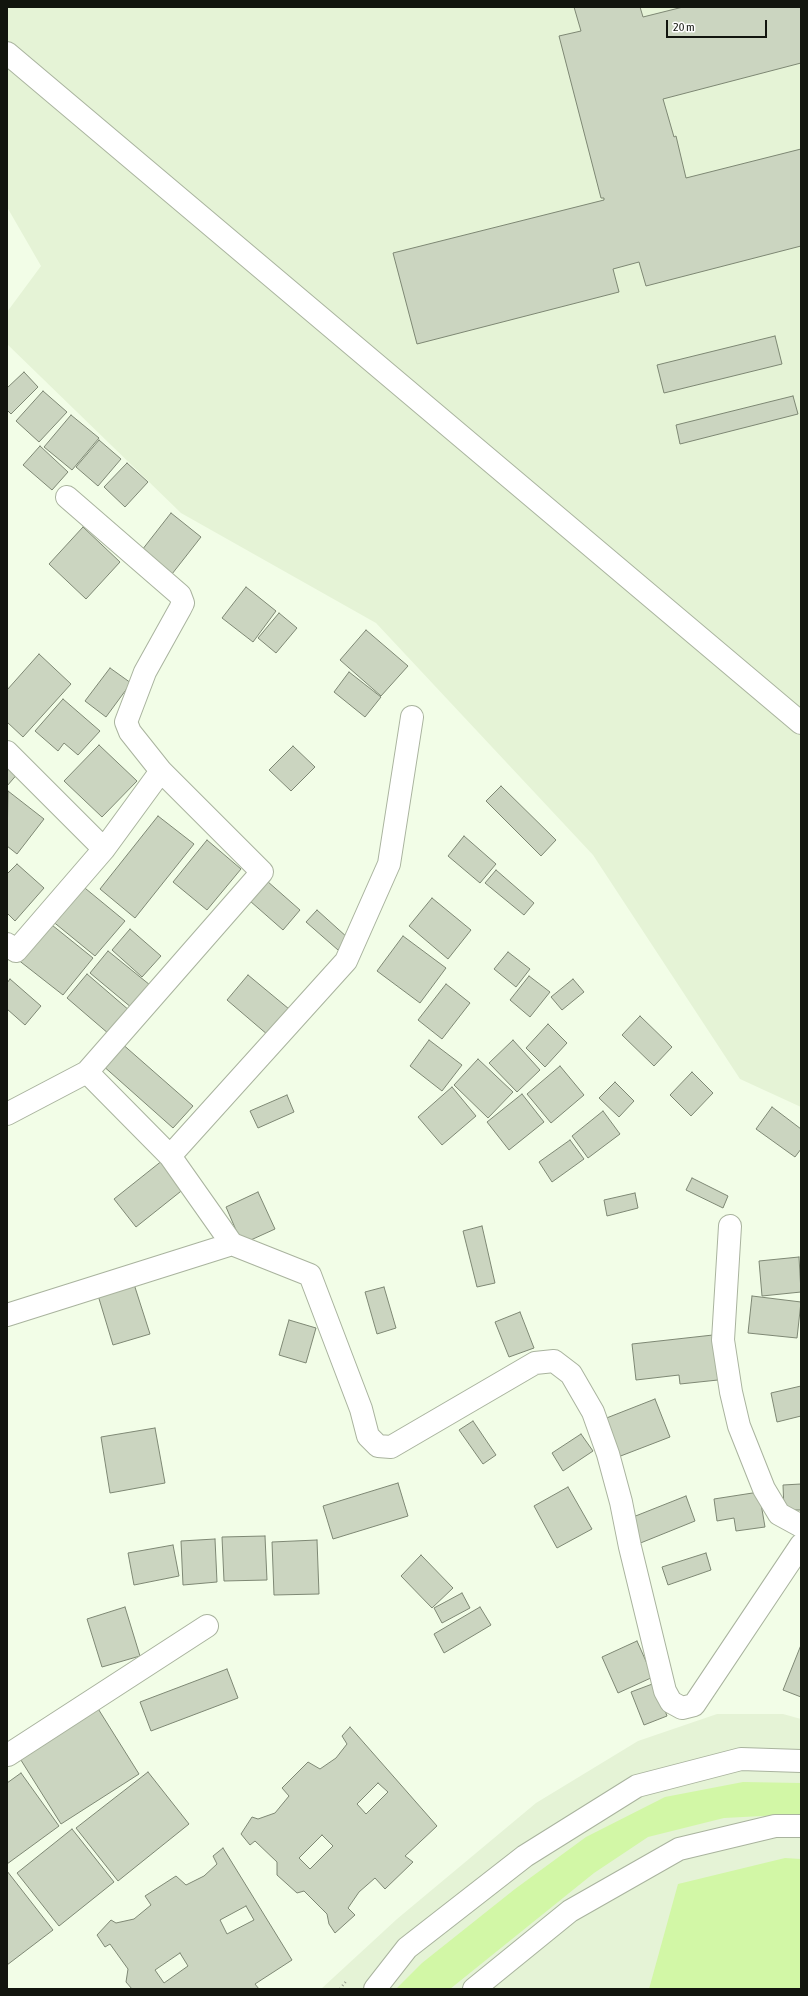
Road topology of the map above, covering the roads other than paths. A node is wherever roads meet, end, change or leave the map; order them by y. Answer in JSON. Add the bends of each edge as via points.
{"nodes":[{"id":1,"x":7,"y":53,"type":"edge"},
{"id":2,"x":67,"y":497,"type":"dead end"},
{"id":3,"x":412,"y":717,"type":"dead end"},
{"id":4,"x":801,"y":723,"type":"edge"},
{"id":5,"x":7,"y":752,"type":"edge"},
{"id":6,"x":161,"y":771,"type":"junction"},
{"id":7,"x":104,"y":849,"type":"junction"},
{"id":8,"x":7,"y":944,"type":"edge"},
{"id":9,"x":87,"y":1072,"type":"junction"},
{"id":10,"x":7,"y":1114,"type":"edge"},
{"id":11,"x":170,"y":1156,"type":"junction"},
{"id":12,"x":730,"y":1226,"type":"dead end"},
{"id":13,"x":232,"y":1244,"type":"junction"},
{"id":14,"x":7,"y":1316,"type":"edge"},
{"id":15,"x":801,"y":1526,"type":"edge"},
{"id":16,"x":801,"y":1545,"type":"edge"},
{"id":17,"x":207,"y":1626,"type":"dead end"},
{"id":18,"x":7,"y":1750,"type":"edge"},
{"id":19,"x":801,"y":1761,"type":"edge"},
{"id":20,"x":801,"y":1826,"type":"edge"},
{"id":21,"x":375,"y":1989,"type":"edge"},
{"id":22,"x":474,"y":1989,"type":"edge"}],
"edges":[{"from":1,"to":4,"type":"street"},
{"from":2,"to":6,"type":"street","via":[[180,596],[183,603],[145,672],[126,722],[130,732]]},
{"from":3,"to":11,"type":"street","via":[[389,864],[346,961]]},
{"from":5,"to":7,"type":"street"},
{"from":6,"to":7,"type":"street"},
{"from":6,"to":9,"type":"street","via":[[262,872]]},
{"from":7,"to":8,"type":"street","via":[[16,951]]},
{"from":9,"to":10,"type":"street"},
{"from":9,"to":11,"type":"street"},
{"from":11,"to":13,"type":"street"},
{"from":12,"to":15,"type":"street","via":[[723,1340],[737,1419],[764,1489],[780,1514]]},
{"from":13,"to":14,"type":"street"},
{"from":13,"to":16,"type":"street","via":[[310,1275],[361,1409],[368,1436],[378,1446],[391,1447],[535,1363],[554,1361],[571,1374],[593,1412],[608,1454],[665,1691],[671,1702],[682,1708],[694,1705]]},
{"from":17,"to":18,"type":"street"},
{"from":19,"to":21,"type":"street","via":[[741,1759],[637,1786],[525,1856],[407,1948]]},
{"from":20,"to":22,"type":"street","via":[[775,1826],[679,1849],[570,1911]]}]}
